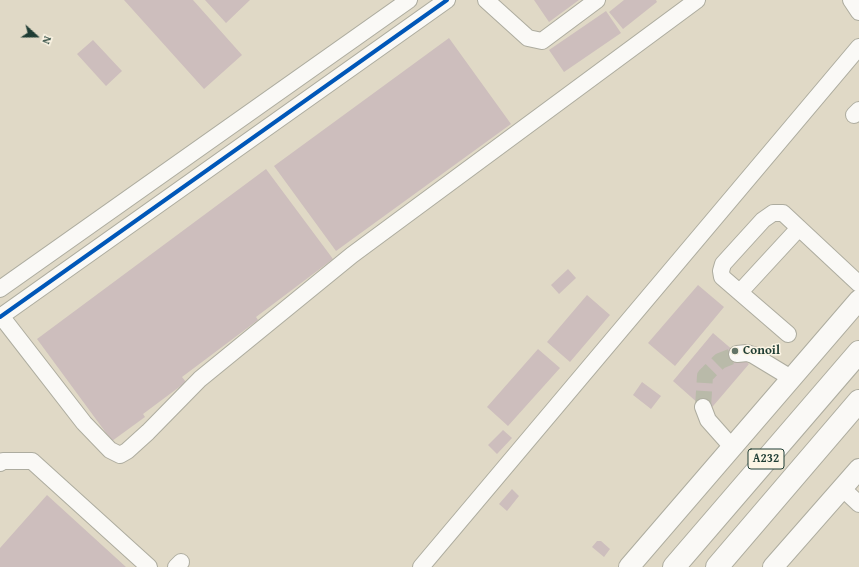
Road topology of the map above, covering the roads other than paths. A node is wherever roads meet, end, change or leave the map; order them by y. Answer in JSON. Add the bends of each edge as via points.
{"nodes":[{"id":1,"x":409,"y":0,"type":"edge"},
{"id":2,"x":486,"y":0,"type":"edge"},
{"id":3,"x":597,"y":0,"type":"edge"},
{"id":4,"x":698,"y":0,"type":"edge"},
{"id":5,"x":851,"y":0,"type":"edge"},
{"id":6,"x":442,"y":2,"type":"edge"},
{"id":7,"x":859,"y":12,"type":"edge"},
{"id":8,"x":859,"y":47,"type":"edge"},
{"id":9,"x":799,"y":228,"type":"junction"},
{"id":10,"x":859,"y":284,"type":"edge"},
{"id":11,"x":0,"y":289,"type":"edge"},
{"id":12,"x":740,"y":292,"type":"junction"},
{"id":13,"x":859,"y":300,"type":"edge"},
{"id":14,"x":1,"y":316,"type":"edge"},
{"id":15,"x":788,"y":334,"type":"dead end"},
{"id":16,"x":859,"y":352,"type":"edge"},
{"id":17,"x":736,"y":354,"type":"tunnel mouth"},
{"id":18,"x":791,"y":378,"type":"junction"},
{"id":19,"x":859,"y":402,"type":"edge"},
{"id":20,"x":703,"y":407,"type":"tunnel mouth"},
{"id":21,"x":732,"y":447,"type":"junction"},
{"id":22,"x":0,"y":463,"type":"edge"},
{"id":23,"x":859,"y":469,"type":"edge"},
{"id":24,"x":842,"y":488,"type":"junction"},
{"id":25,"x":859,"y":504,"type":"edge"},
{"id":26,"x":149,"y":567,"type":"edge"},
{"id":27,"x":421,"y":567,"type":"edge"},
{"id":28,"x":629,"y":567,"type":"edge"},
{"id":29,"x":674,"y":567,"type":"edge"},
{"id":30,"x":717,"y":567,"type":"edge"},
{"id":31,"x":773,"y":567,"type":"edge"}],
"edges":[{"from":1,"to":11,"type":"street"},
{"from":2,"to":3,"type":"street","via":[[528,38],[542,41]]},
{"from":4,"to":14,"type":"street","via":[[352,255],[200,379],[148,432],[120,455],[110,450],[84,423]]},
{"from":5,"to":7,"type":"street"},
{"from":6,"to":14,"type":"street"},
{"from":8,"to":27,"type":"street"},
{"from":9,"to":10,"type":"street"},
{"from":9,"to":12,"type":"street"},
{"from":9,"to":12,"type":"street","via":[[783,213],[773,213],[763,220],[723,264],[722,277]]},
{"from":12,"to":15,"type":"street"},
{"from":13,"to":18,"type":"main road"},
{"from":16,"to":29,"type":"highway","number":"A232"},
{"from":17,"to":18,"type":"street","via":[[753,355]]},
{"from":18,"to":21,"type":"main road"},
{"from":19,"to":30,"type":"highway","number":"A232"},
{"from":20,"to":21,"type":"street","via":[[708,420]]},
{"from":21,"to":28,"type":"main road"},
{"from":22,"to":26,"type":"street","via":[[32,461]]},
{"from":23,"to":24,"type":"main road"},
{"from":24,"to":25,"type":"street"},
{"from":24,"to":31,"type":"main road"}]}
